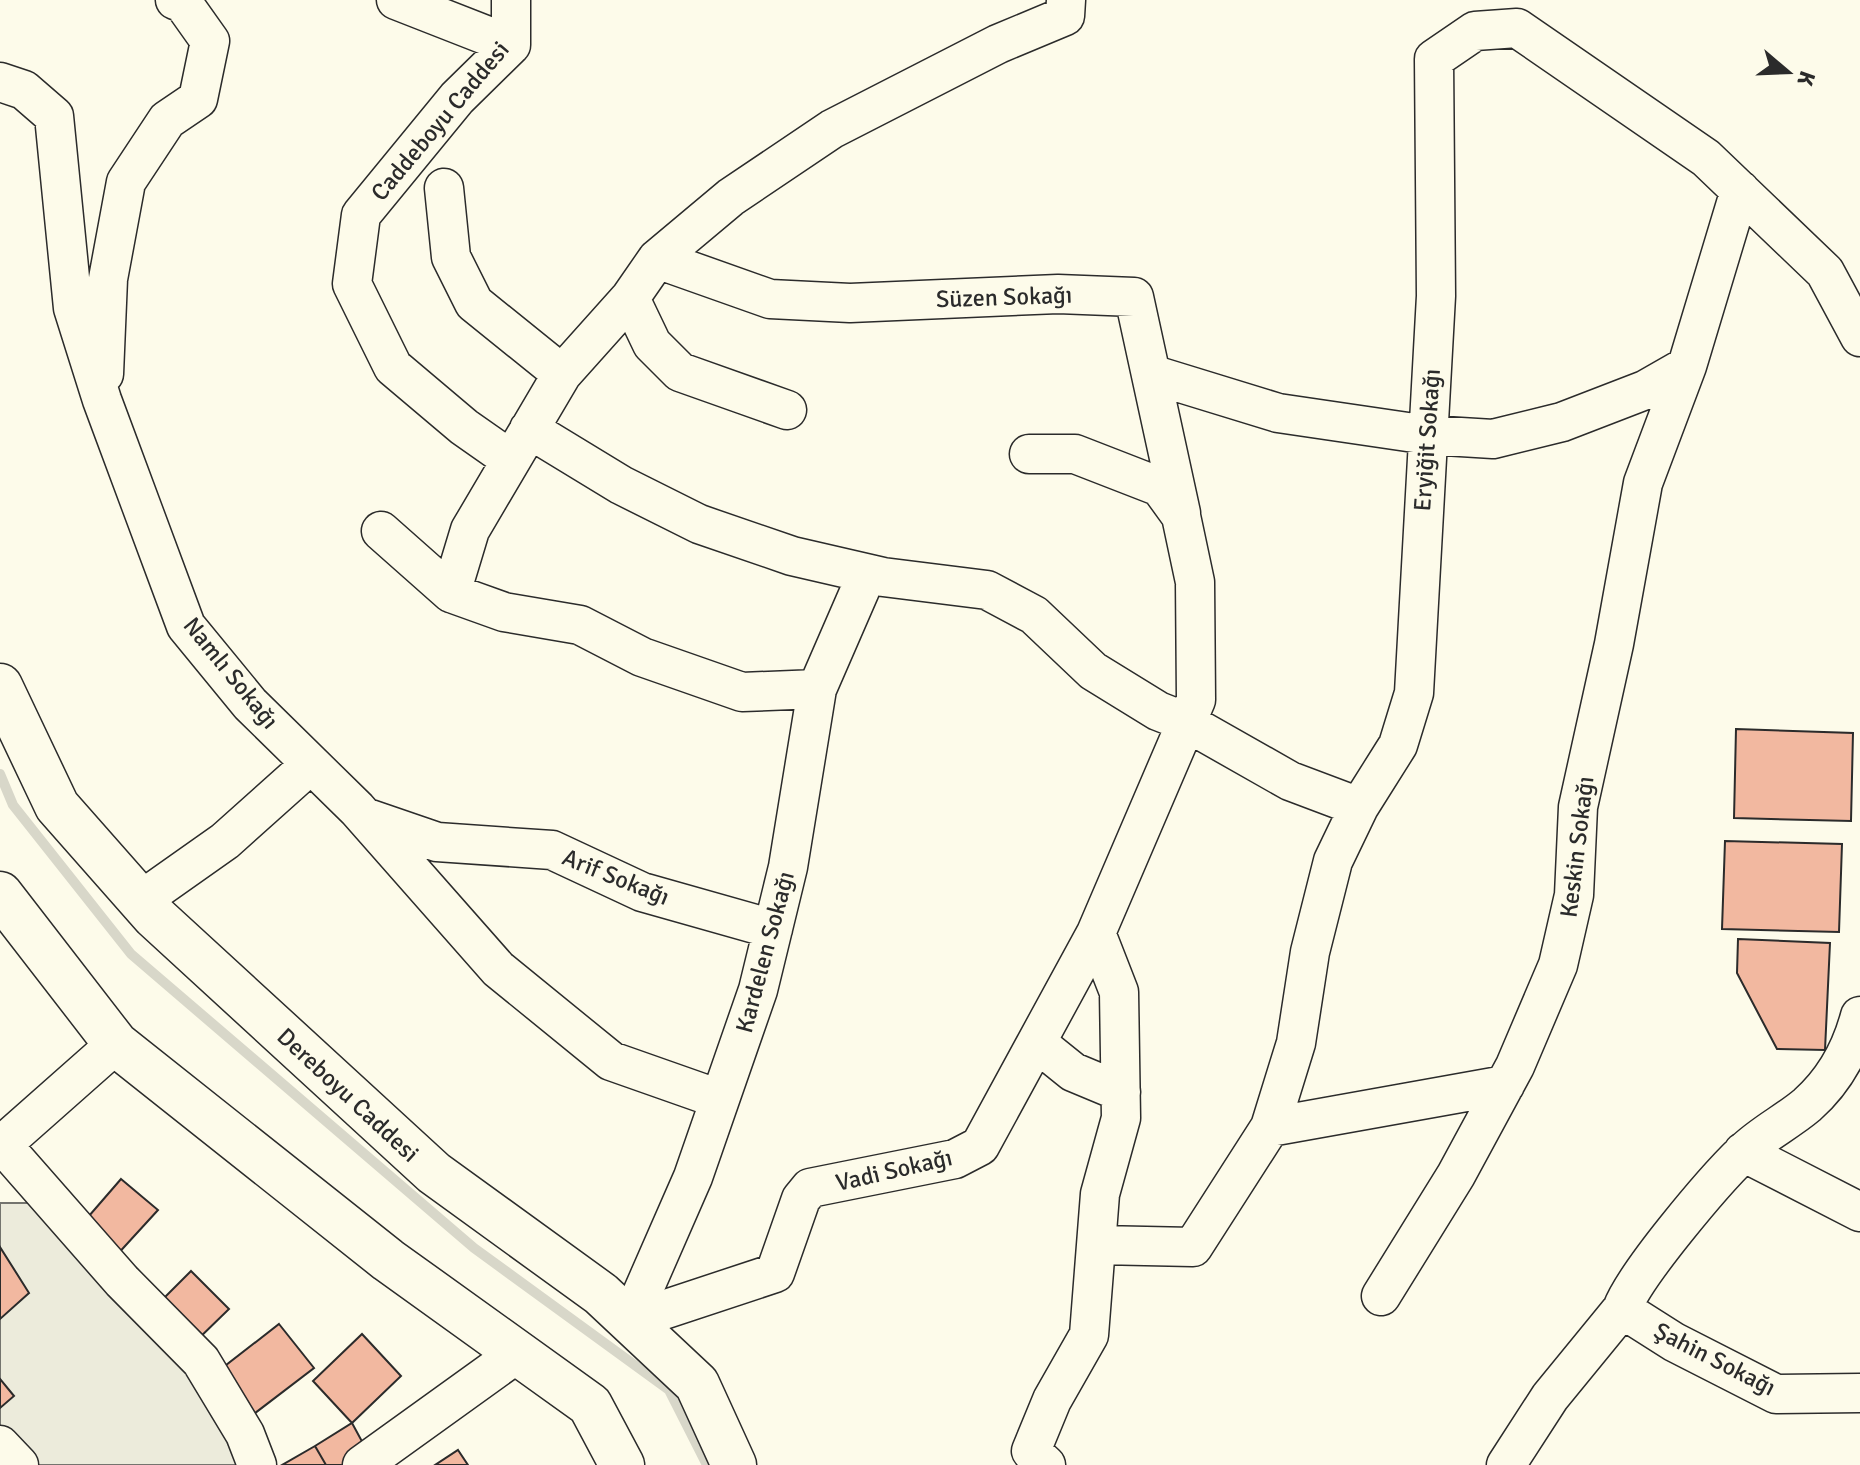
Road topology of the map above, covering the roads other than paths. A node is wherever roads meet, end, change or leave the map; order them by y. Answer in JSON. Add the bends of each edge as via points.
{"nodes":[{"id":1,"x":175,"y":0,"type":"edge"},
{"id":2,"x":396,"y":0,"type":"edge"},
{"id":3,"x":511,"y":0,"type":"edge"},
{"id":4,"x":1066,"y":0,"type":"edge"},
{"id":5,"x":1475,"y":16,"type":"edge"},
{"id":6,"x":511,"y":45,"type":"junction"},
{"id":7,"x":0,"y":82,"type":"edge"},
{"id":8,"x":444,"y":188,"type":"dead end"},
{"id":9,"x":1740,"y":190,"type":"junction"},
{"id":10,"x":657,"y":259,"type":"junction"},
{"id":11,"x":630,"y":298,"type":"junction"},
{"id":12,"x":1860,"y":337,"type":"edge"},
{"id":13,"x":1687,"y":366,"type":"junction"},
{"id":14,"x":562,"y":374,"type":"junction"},
{"id":15,"x":1151,"y":374,"type":"junction"},
{"id":16,"x":102,"y":400,"type":"junction"},
{"id":17,"x":787,"y":410,"type":"dead end"},
{"id":18,"x":1428,"y":435,"type":"junction"},
{"id":19,"x":520,"y":444,"type":"junction"},
{"id":20,"x":1029,"y":454,"type":"dead end"},
{"id":21,"x":1181,"y":516,"type":"junction"},
{"id":22,"x":381,"y":531,"type":"dead end"},
{"id":23,"x":867,"y":574,"type":"junction"},
{"id":24,"x":451,"y":593,"type":"junction"},
{"id":25,"x":0,"y":686,"type":"edge"},
{"id":26,"x":817,"y":689,"type":"junction"},
{"id":27,"x":1186,"y":722,"type":"junction"},
{"id":28,"x":311,"y":764,"type":"junction"},
{"id":29,"x":1359,"y":807,"type":"junction"},
{"id":30,"x":364,"y":817,"type":"junction"},
{"id":31,"x":0,"y":894,"type":"edge"},
{"id":32,"x":140,"y":901,"type":"junction"},
{"id":33,"x":773,"y":929,"type":"junction"},
{"id":34,"x":1096,"y":933,"type":"junction"},
{"id":35,"x":1857,"y":1040,"type":"edge"},
{"id":36,"x":1037,"y":1043,"type":"junction"},
{"id":37,"x":116,"y":1044,"type":"junction"},
{"id":38,"x":1505,"y":1085,"type":"junction"},
{"id":39,"x":1121,"y":1092,"type":"junction"},
{"id":40,"x":719,"y":1099,"type":"junction"},
{"id":41,"x":1270,"y":1127,"type":"junction"},
{"id":42,"x":2,"y":1143,"type":"edge"},
{"id":43,"x":1743,"y":1152,"type":"junction"},
{"id":44,"x":1860,"y":1212,"type":"edge"},
{"id":45,"x":1098,"y":1245,"type":"junction"},
{"id":46,"x":1381,"y":1296,"type":"dead end"},
{"id":47,"x":1622,"y":1309,"type":"junction"},
{"id":48,"x":630,"y":1321,"type":"junction"},
{"id":49,"x":519,"y":1352,"type":"junction"},
{"id":50,"x":1860,"y":1393,"type":"edge"},
{"id":51,"x":0,"y":1445,"type":"edge"},
{"id":52,"x":19,"y":1465,"type":"edge"},
{"id":53,"x":257,"y":1465,"type":"edge"},
{"id":54,"x":362,"y":1465,"type":"edge"},
{"id":55,"x":622,"y":1465,"type":"edge"},
{"id":56,"x":734,"y":1465,"type":"edge"},
{"id":57,"x":1046,"y":1465,"type":"edge"},
{"id":58,"x":1506,"y":1465,"type":"edge"}],
"edges":[{"from":1,"to":16,"type":"street","via":[[183,3],[210,41],[198,99],[167,120],[126,182],[108,279]]},
{"from":2,"to":6,"type":"street"},
{"from":3,"to":6,"type":"street","name":"Caddeboyu Caddesi"},
{"from":4,"to":10,"type":"street","via":[[1065,16],[998,44],[832,129],[731,197]]},
{"from":5,"to":9,"type":"street","via":[[1517,28],[1706,158]]},
{"from":5,"to":18,"type":"street","name":"Eryiğit Sokağı","via":[[1434,59],[1436,296]]},
{"from":6,"to":19,"type":"street","name":"Caddeboyu Caddesi","via":[[457,98],[361,215],[352,284],[393,367],[464,427]]},
{"from":7,"to":16,"type":"street","name":"Namlı Sokağı","via":[[24,90],[54,116],[73,308]]},
{"from":8,"to":14,"type":"street","via":[[451,257],[474,303]]},
{"from":9,"to":12,"type":"street","via":[[1825,272]]},
{"from":9,"to":13,"type":"street","name":"Keskin Sokağı"},
{"from":10,"to":11,"type":"street"},
{"from":10,"to":15,"type":"street","name":"Süzen Sokağı","via":[[770,299],[850,303],[1058,294],[1134,297]]},
{"from":11,"to":14,"type":"street"},
{"from":11,"to":17,"type":"street","via":[[652,344],[680,372]]},
{"from":13,"to":18,"type":"street","via":[[1645,390],[1562,422],[1493,439]]},
{"from":13,"to":38,"type":"street","name":"Keskin Sokağı","via":[[1643,483],[1578,807],[1574,895],[1558,965]]},
{"from":14,"to":19,"type":"street"},
{"from":15,"to":18,"type":"street","via":[[1278,413]]},
{"from":15,"to":21,"type":"street","name":"Süzen Sokağı"},
{"from":16,"to":28,"type":"street","name":"Namlı Sokağı","via":[[186,626],[250,704]]},
{"from":18,"to":29,"type":"street","name":"Eryiğit Sokağı","via":[[1414,693],[1398,745]]},
{"from":19,"to":23,"type":"street","name":"Caddeboyu Caddesi","via":[[699,524],[792,556]]},
{"from":19,"to":24,"type":"street","via":[[470,530]]},
{"from":20,"to":21,"type":"street","via":[[1075,454],[1108,465],[1160,487]]},
{"from":21,"to":27,"type":"street","name":"Süzen Sokağı","via":[[1195,582],[1196,700]]},
{"from":22,"to":24,"type":"street"},
{"from":23,"to":26,"type":"street","name":"Kardelen Sokağı"},
{"from":23,"to":27,"type":"street","name":"Caddeboyu Caddesi","via":[[987,590],[1034,615],[1093,671]]},
{"from":24,"to":26,"type":"street","via":[[504,612],[580,625],[642,657],[742,692]]},
{"from":25,"to":32,"type":"main road","name":"Dereboyu Caddesi","via":[[57,806]]},
{"from":26,"to":33,"type":"street","name":"Kardelen Sokağı"},
{"from":27,"to":29,"type":"street","name":"Caddeboyu Caddesi","via":[[1290,781]]},
{"from":27,"to":34,"type":"street","name":"Vadi Sokağı"},
{"from":28,"to":30,"type":"street","name":"Namlı Sokağı"},
{"from":28,"to":32,"type":"street","via":[[225,841]]},
{"from":29,"to":41,"type":"street","name":"Eryiğit Sokağı","via":[[1333,861],[1310,952],[1296,1043]]},
{"from":30,"to":33,"type":"street","name":"Arif Sokağı","via":[[437,842],[552,850],[642,892]]},
{"from":30,"to":40,"type":"street","name":"Namlı Sokağı","via":[[498,969],[611,1061]]},
{"from":31,"to":37,"type":"main road"},
{"from":32,"to":48,"type":"main road","name":"Dereboyu Caddesi","via":[[434,1173],[601,1294]]},
{"from":33,"to":40,"type":"street","name":"Kardelen Sokağı"},
{"from":34,"to":36,"type":"street","name":"Vadi Sokağı"},
{"from":34,"to":39,"type":"street","via":[[1119,992]]},
{"from":35,"to":43,"type":"street","via":[[1809,1104]]},
{"from":36,"to":39,"type":"street","via":[[1073,1072]]},
{"from":36,"to":48,"type":"street","name":"Vadi Sokağı","via":[[980,1146],[955,1159],[810,1188],[801,1199],[775,1273]]},
{"from":37,"to":42,"type":"street"},
{"from":37,"to":49,"type":"main road","via":[[388,1260]]},
{"from":38,"to":41,"type":"street"},
{"from":38,"to":46,"type":"street","name":"Keskin Sokağı"},
{"from":39,"to":45,"type":"street","via":[[1121,1118],[1100,1194]]},
{"from":40,"to":48,"type":"street","name":"Kardelen Sokağı","via":[[693,1177]]},
{"from":41,"to":45,"type":"street","name":"Eryiğit Sokağı","via":[[1193,1247]]},
{"from":42,"to":53,"type":"street","via":[[122,1281],[201,1361],[245,1434]]},
{"from":43,"to":44,"type":"street"},
{"from":43,"to":47,"type":"street","via":[[1628,1293]]},
{"from":45,"to":57,"type":"street","via":[[1089,1335],[1052,1400],[1031,1451]]},
{"from":47,"to":50,"type":"street","name":"Şahin Sokağı","via":[[1776,1394]]},
{"from":47,"to":58,"type":"street","via":[[1550,1397]]},
{"from":48,"to":56,"type":"main road","name":"Dereboyu Caddesi","via":[[697,1384]]},
{"from":49,"to":54,"type":"street"},
{"from":49,"to":55,"type":"main road","via":[[590,1405]]},
{"from":51,"to":52,"type":"street"}]}
